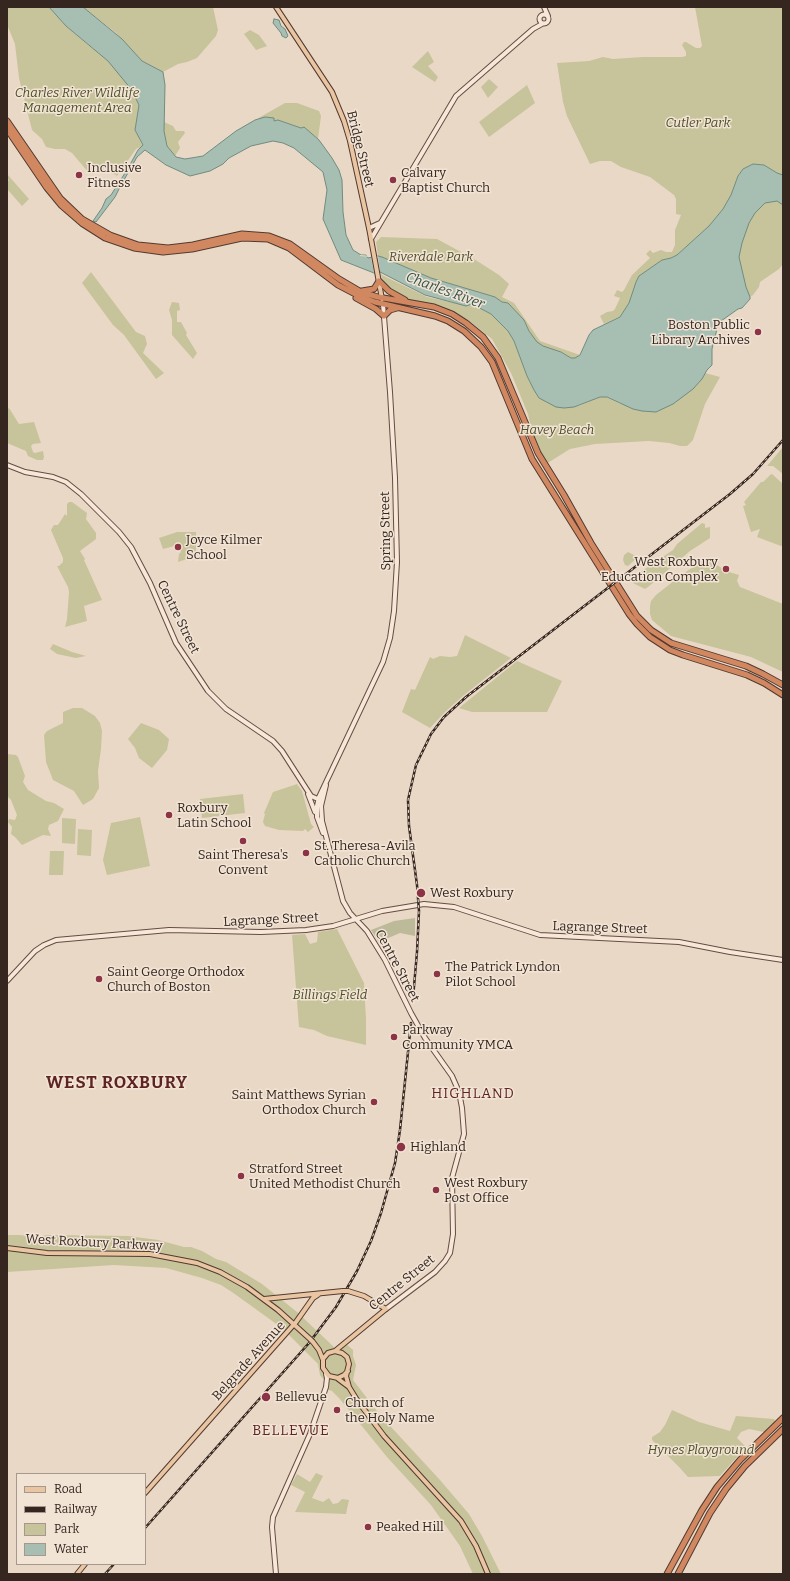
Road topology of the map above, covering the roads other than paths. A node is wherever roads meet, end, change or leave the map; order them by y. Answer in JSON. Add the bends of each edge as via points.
{"nodes":[{"id":1,"x":276,"y":7,"type":"edge"},
{"id":2,"x":544,"y":7,"type":"edge"},
{"id":3,"x":541,"y":17,"type":"junction"},
{"id":4,"x":548,"y":17,"type":"junction"},
{"id":5,"x":542,"y":24,"type":"junction"},
{"id":6,"x":532,"y":29,"type":"junction"},
{"id":7,"x":8,"y":127,"type":"edge"},
{"id":8,"x":382,"y":221,"type":"junction"},
{"id":9,"x":369,"y":228,"type":"junction"},
{"id":10,"x":371,"y":239,"type":"junction"},
{"id":11,"x":376,"y":265,"type":"joint"},
{"id":12,"x":379,"y":281,"type":"junction"},
{"id":13,"x":342,"y":287,"type":"junction"},
{"id":14,"x":361,"y":292,"type":"junction"},
{"id":15,"x":382,"y":298,"type":"junction"},
{"id":16,"x":411,"y":303,"type":"junction"},
{"id":17,"x":383,"y":304,"type":"junction"},
{"id":18,"x":401,"y":308,"type":"junction"},
{"id":19,"x":384,"y":316,"type":"junction"},
{"id":20,"x":490,"y":346,"type":"junction"},
{"id":21,"x":484,"y":350,"type":"junction"},
{"id":22,"x":7,"y":465,"type":"edge"},
{"id":23,"x":723,"y":659,"type":"junction"},
{"id":24,"x":721,"y":666,"type":"junction"},
{"id":25,"x":783,"y":685,"type":"edge"},
{"id":26,"x":783,"y":695,"type":"edge"},
{"id":27,"x":308,"y":790,"type":"junction"},
{"id":28,"x":320,"y":800,"type":"junction"},
{"id":29,"x":317,"y":817,"type":"junction"},
{"id":30,"x":324,"y":835,"type":"junction"},
{"id":31,"x":355,"y":918,"type":"junction"},
{"id":32,"x":783,"y":960,"type":"edge"},
{"id":33,"x":7,"y":981,"type":"edge"},
{"id":34,"x":7,"y":1248,"type":"edge"},
{"id":35,"x":319,"y":1294,"type":"junction"},
{"id":36,"x":264,"y":1299,"type":"junction"},
{"id":37,"x":386,"y":1309,"type":"junction"},
{"id":38,"x":294,"y":1324,"type":"junction"},
{"id":39,"x":347,"y":1342,"type":"junction"},
{"id":40,"x":318,"y":1348,"type":"junction"},
{"id":41,"x":333,"y":1351,"type":"junction"},
{"id":42,"x":347,"y":1357,"type":"junction"},
{"id":43,"x":323,"y":1360,"type":"junction"},
{"id":44,"x":348,"y":1371,"type":"junction"},
{"id":45,"x":326,"y":1374,"type":"junction"},
{"id":46,"x":335,"y":1378,"type":"junction"},
{"id":47,"x":326,"y":1387,"type":"junction"},
{"id":48,"x":349,"y":1387,"type":"junction"},
{"id":49,"x":783,"y":1418,"type":"edge"},
{"id":50,"x":773,"y":1428,"type":"junction"},
{"id":51,"x":783,"y":1429,"type":"edge"},
{"id":52,"x":778,"y":1434,"type":"junction"},
{"id":53,"x":146,"y":1492,"type":"edge"},
{"id":54,"x":84,"y":1565,"type":"edge"},
{"id":55,"x":77,"y":1574,"type":"edge"},
{"id":56,"x":276,"y":1574,"type":"edge"},
{"id":57,"x":488,"y":1574,"type":"edge"},
{"id":58,"x":667,"y":1574,"type":"edge"},
{"id":59,"x":678,"y":1574,"type":"edge"}],
"edges":[{"from":1,"to":9,"type":"main road","name":"Bridge Street","via":[[335,97],[350,141]]},
{"from":2,"to":3,"type":"main road"},
{"from":2,"to":4,"type":"main road"},
{"from":3,"to":4,"type":"main road"},
{"from":3,"to":5,"type":"main road"},
{"from":3,"to":6,"type":"main road"},
{"from":4,"to":5,"type":"main road","via":[[548,22]]},
{"from":5,"to":6,"type":"main road"},
{"from":6,"to":8,"type":"main road","via":[[455,97]]},
{"from":7,"to":13,"type":"highway","via":[[51,194],[83,224],[105,238],[134,248],[169,252],[242,238],[266,239],[291,250]]},
{"from":7,"to":14,"type":"highway","via":[[63,202],[84,220],[110,236],[141,245],[168,248],[241,234],[267,235],[290,244]]},
{"from":8,"to":9,"type":"main road"},
{"from":8,"to":10,"type":"main road"},
{"from":9,"to":10,"type":"main road","name":"Bridge Street"},
{"from":10,"to":11,"type":"main road","name":"Bridge Street"},
{"from":11,"to":12,"type":"main road","name":"Spring Street"},
{"from":12,"to":14,"type":"highway","via":[[372,290]]},
{"from":12,"to":15,"type":"main road","name":"Spring Street"},
{"from":12,"to":16,"type":"highway","via":[[391,292]]},
{"from":13,"to":17,"type":"highway","via":[[364,299]]},
{"from":13,"to":19,"type":"highway"},
{"from":14,"to":15,"type":"highway"},
{"from":15,"to":16,"type":"highway"},
{"from":15,"to":17,"type":"main road","name":"Spring Street"},
{"from":16,"to":20,"type":"highway","via":[[434,307],[454,315],[476,330]]},
{"from":17,"to":18,"type":"highway"},
{"from":17,"to":19,"type":"main road","name":"Spring Street"},
{"from":18,"to":19,"type":"highway","via":[[390,310]]},
{"from":18,"to":21,"type":"highway","via":[[448,321],[468,334]]},
{"from":19,"to":28,"type":"main road","name":"Spring Street","via":[[395,497],[397,568],[393,622],[383,662]]},
{"from":20,"to":21,"type":"highway"},
{"from":20,"to":23,"type":"highway","via":[[504,368],[540,455],[632,610],[646,626],[669,642]]},
{"from":21,"to":24,"type":"highway","via":[[496,371],[532,459],[630,615],[643,631],[666,648],[683,656]]},
{"from":22,"to":27,"type":"main road","name":"Centre Street","via":[[28,473],[63,480],[77,490],[128,543],[153,589],[176,643],[206,688],[226,709],[274,741]]},
{"from":23,"to":24,"type":"highway"},
{"from":23,"to":25,"type":"highway","via":[[750,668]]},
{"from":24,"to":26,"type":"highway","via":[[756,678]]},
{"from":27,"to":28,"type":"main road","name":"Centre Street","via":[[312,797]]},
{"from":27,"to":29,"type":"main road"},
{"from":28,"to":29,"type":"main road","name":"Centre Street"},
{"from":28,"to":30,"type":"main road","name":"Centre Street"},
{"from":29,"to":30,"type":"main road","name":"Centre Street"},
{"from":30,"to":31,"type":"main road","name":"Centre Street","via":[[341,897]]},
{"from":31,"to":32,"type":"main road","name":"Lagrange Street","via":[[413,906],[440,905],[540,935],[679,942]]},
{"from":31,"to":33,"type":"main road","name":"Lagrange Street","via":[[333,926],[291,931],[226,932],[177,929],[56,940],[35,951]]},
{"from":31,"to":37,"type":"main road","name":"Centre Street","via":[[367,931],[384,960],[425,1038],[454,1078],[460,1095],[464,1126],[463,1140],[452,1178],[453,1234],[450,1252],[435,1272]]},
{"from":34,"to":36,"type":"main road","name":"West Roxbury Parkway","via":[[47,1253],[128,1253],[176,1258],[220,1272]]},
{"from":35,"to":36,"type":"main road"},
{"from":35,"to":37,"type":"main road","via":[[346,1291],[364,1296]]},
{"from":35,"to":38,"type":"main road","name":"Belgrade Avenue","via":[[313,1298]]},
{"from":36,"to":38,"type":"main road","name":"West Roxbury Parkway"},
{"from":37,"to":39,"type":"main road","name":"Centre Street"},
{"from":38,"to":40,"type":"main road","name":"West Roxbury Parkway"},
{"from":38,"to":53,"type":"main road","name":"Belgrade Avenue"},
{"from":39,"to":41,"type":"main road","name":"Centre Street"},
{"from":39,"to":42,"type":"main road"},
{"from":40,"to":41,"type":"main road","via":[[325,1352]]},
{"from":40,"to":43,"type":"main road","name":"West Roxbury Parkway"},
{"from":41,"to":42,"type":"main road"},
{"from":41,"to":43,"type":"main road"},
{"from":42,"to":44,"type":"main road"},
{"from":43,"to":45,"type":"main road","via":[[322,1367]]},
{"from":44,"to":46,"type":"main road"},
{"from":44,"to":48,"type":"main road","via":[[346,1376]]},
{"from":45,"to":46,"type":"main road"},
{"from":45,"to":47,"type":"main road"},
{"from":46,"to":47,"type":"main road"},
{"from":46,"to":48,"type":"main road"},
{"from":47,"to":56,"type":"main road","via":[[304,1450],[273,1517]]},
{"from":48,"to":57,"type":"main road","via":[[384,1436],[461,1521],[476,1546]]},
{"from":49,"to":50,"type":"highway"},
{"from":50,"to":52,"type":"highway"},
{"from":50,"to":58,"type":"highway","via":[[737,1464],[715,1491]]},
{"from":51,"to":52,"type":"highway"},
{"from":52,"to":59,"type":"highway","via":[[723,1493]]},
{"from":54,"to":55,"type":"main road"}]}
